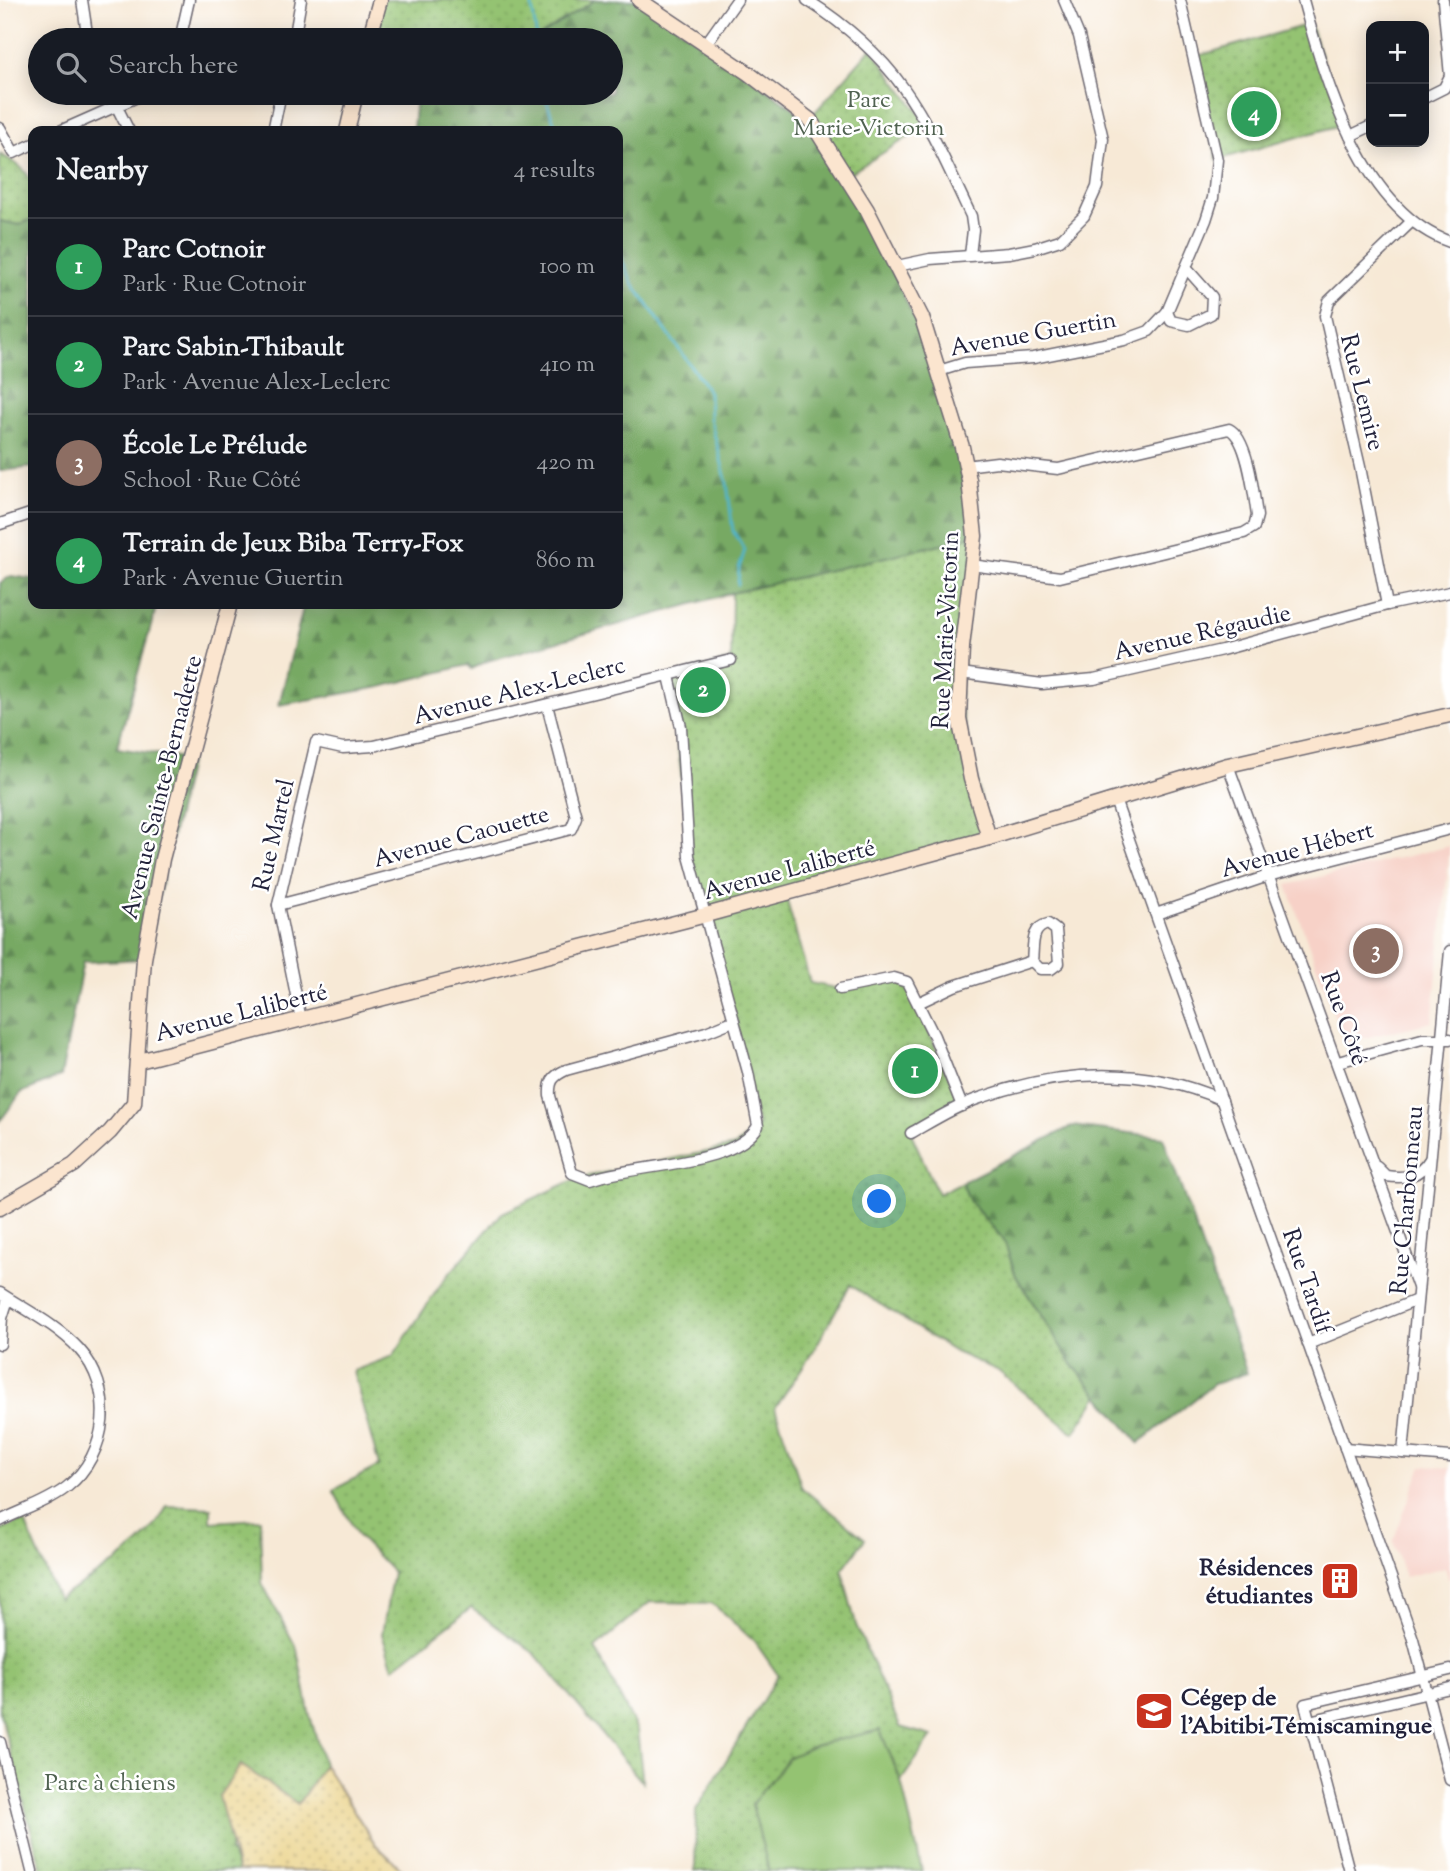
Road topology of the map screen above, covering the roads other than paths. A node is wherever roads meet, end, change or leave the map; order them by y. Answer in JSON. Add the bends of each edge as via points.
{"nodes":[{"id":1,"x":82,"y":0,"type":"edge"},
{"id":2,"x":189,"y":0,"type":"edge"},
{"id":3,"x":301,"y":0,"type":"edge"},
{"id":4,"x":380,"y":0,"type":"edge"},
{"id":5,"x":639,"y":0,"type":"edge"},
{"id":6,"x":737,"y":0,"type":"edge"},
{"id":7,"x":807,"y":0,"type":"edge"},
{"id":8,"x":1064,"y":0,"type":"edge"},
{"id":9,"x":1180,"y":0,"type":"edge"},
{"id":10,"x":1303,"y":0,"type":"edge"},
{"id":11,"x":1443,"y":0,"type":"edge"},
{"id":12,"x":86,"y":28,"type":"edge"},
{"id":13,"x":183,"y":28,"type":"edge"},
{"id":14,"x":296,"y":28,"type":"edge"},
{"id":15,"x":372,"y":28,"type":"edge"},
{"id":16,"x":705,"y":45,"type":"junction"},
{"id":17,"x":1429,"y":96,"type":"edge"},
{"id":18,"x":116,"y":105,"type":"joint"},
{"id":19,"x":278,"y":105,"type":"edge"},
{"id":20,"x":353,"y":105,"type":"edge"},
{"id":21,"x":71,"y":126,"type":"edge"},
{"id":22,"x":126,"y":126,"type":"edge"},
{"id":23,"x":274,"y":126,"type":"edge"},
{"id":24,"x":348,"y":126,"type":"edge"},
{"id":25,"x":0,"y":128,"type":"edge"},
{"id":26,"x":1366,"y":128,"type":"edge"},
{"id":27,"x":1350,"y":136,"type":"junction"},
{"id":28,"x":28,"y":146,"type":"edge"},
{"id":29,"x":1411,"y":222,"type":"junction"},
{"id":30,"x":1450,"y":242,"type":"edge"},
{"id":31,"x":970,"y":255,"type":"junction"},
{"id":32,"x":897,"y":266,"type":"junction"},
{"id":33,"x":1187,"y":269,"type":"junction"},
{"id":34,"x":1167,"y":312,"type":"junction"},
{"id":35,"x":940,"y":371,"type":"junction"},
{"id":36,"x":965,"y":466,"type":"junction"},
{"id":37,"x":28,"y":515,"type":"edge"},
{"id":38,"x":0,"y":524,"type":"edge"},
{"id":39,"x":971,"y":565,"type":"junction"},
{"id":40,"x":1450,"y":592,"type":"edge"},
{"id":41,"x":1387,"y":605,"type":"junction"},
{"id":42,"x":229,"y":609,"type":"edge"},
{"id":43,"x":731,"y":660,"type":"dead end"},
{"id":44,"x":961,"y":673,"type":"junction"},
{"id":45,"x":669,"y":676,"type":"junction"},
{"id":46,"x":547,"y":705,"type":"junction"},
{"id":47,"x":1450,"y":715,"type":"edge"},
{"id":48,"x":316,"y":742,"type":"joint"},
{"id":49,"x":1228,"y":765,"type":"junction"},
{"id":50,"x":1115,"y":800,"type":"junction"},
{"id":51,"x":1450,"y":829,"type":"edge"},
{"id":52,"x":989,"y":838,"type":"junction"},
{"id":53,"x":1268,"y":876,"type":"junction"},
{"id":54,"x":278,"y":905,"type":"junction"},
{"id":55,"x":1156,"y":914,"type":"junction"},
{"id":56,"x":706,"y":915,"type":"junction"},
{"id":57,"x":1450,"y":951,"type":"edge"},
{"id":58,"x":1032,"y":961,"type":"dead end"},
{"id":59,"x":840,"y":989,"type":"dead end"},
{"id":60,"x":918,"y":1003,"type":"junction"},
{"id":61,"x":301,"y":1020,"type":"junction"},
{"id":62,"x":733,"y":1021,"type":"junction"},
{"id":63,"x":1446,"y":1039,"type":"edge"},
{"id":64,"x":138,"y":1061,"type":"junction"},
{"id":65,"x":1338,"y":1062,"type":"junction"},
{"id":66,"x":1222,"y":1100,"type":"junction"},
{"id":67,"x":962,"y":1106,"type":"junction"},
{"id":68,"x":911,"y":1133,"type":"dead end"},
{"id":69,"x":1430,"y":1159,"type":"junction"},
{"id":70,"x":1374,"y":1163,"type":"junction"},
{"id":71,"x":0,"y":1208,"type":"edge"},
{"id":72,"x":1419,"y":1287,"type":"junction"},
{"id":73,"x":4,"y":1296,"type":"edge"},
{"id":74,"x":1417,"y":1300,"type":"junction"},
{"id":75,"x":0,"y":1344,"type":"edge"},
{"id":76,"x":1308,"y":1344,"type":"junction"},
{"id":77,"x":1345,"y":1448,"type":"junction"},
{"id":78,"x":1403,"y":1453,"type":"junction"},
{"id":79,"x":1450,"y":1457,"type":"edge"},
{"id":80,"x":0,"y":1521,"type":"edge"},
{"id":81,"x":1450,"y":1670,"type":"edge"},
{"id":82,"x":1421,"y":1677,"type":"junction"},
{"id":83,"x":1450,"y":1688,"type":"edge"},
{"id":84,"x":1426,"y":1694,"type":"junction"},
{"id":85,"x":1309,"y":1721,"type":"junction"},
{"id":86,"x":0,"y":1742,"type":"edge"},
{"id":87,"x":4,"y":1779,"type":"edge"},
{"id":88,"x":1450,"y":1780,"type":"edge"},
{"id":89,"x":32,"y":1871,"type":"edge"},
{"id":90,"x":1349,"y":1871,"type":"edge"}],
"edges":[{"from":1,"to":12,"type":"street"},
{"from":2,"to":13,"type":"street"},
{"from":3,"to":14,"type":"street"},
{"from":4,"to":15,"type":"street"},
{"from":5,"to":16,"type":"street","name":"Rue Marie-Victorin"},
{"from":6,"to":16,"type":"street"},
{"from":7,"to":31,"type":"street","via":[[867,44],[918,106],[971,216]]},
{"from":8,"to":31,"type":"street","via":[[1079,36],[1103,139],[1097,187],[1084,216],[1060,240],[1009,253]]},
{"from":9,"to":33,"type":"street","name":"Avenue Guertin","via":[[1217,160],[1213,198]]},
{"from":10,"to":27,"type":"street","via":[[1324,77]]},
{"from":11,"to":17,"type":"street","via":[[1450,76],[1444,88]]},
{"from":16,"to":32,"type":"street","name":"Rue Marie-Victorin","via":[[816,125]]},
{"from":18,"to":21,"type":"street"},
{"from":18,"to":22,"type":"street"},
{"from":19,"to":23,"type":"street"},
{"from":20,"to":24,"type":"street"},
{"from":25,"to":28,"type":"street","via":[[14,153]]},
{"from":26,"to":27,"type":"street"},
{"from":27,"to":29,"type":"street","via":[[1361,159]]},
{"from":29,"to":30,"type":"street"},
{"from":29,"to":41,"type":"street","name":"Rue Lemire","via":[[1329,301],[1325,316]]},
{"from":31,"to":32,"type":"street"},
{"from":32,"to":35,"type":"street","name":"Rue Marie-Victorin"},
{"from":33,"to":34,"type":"street","name":"Avenue Guertin"},
{"from":33,"to":34,"type":"street","via":[[1212,297],[1211,314],[1189,325],[1171,321]]},
{"from":34,"to":35,"type":"street","name":"Avenue Guertin","via":[[1149,331],[1124,340],[1033,358],[965,363]]},
{"from":35,"to":36,"type":"street","name":"Rue Marie-Victorin"},
{"from":36,"to":39,"type":"street","name":"Rue Marie-Victorin","via":[[975,536]]},
{"from":36,"to":39,"type":"street","via":[[997,462],[1058,469],[1229,429],[1242,447],[1257,516],[1254,527],[1244,533],[1060,577]]},
{"from":37,"to":38,"type":"street"},
{"from":39,"to":44,"type":"street","name":"Rue Marie-Victorin"},
{"from":40,"to":41,"type":"street","name":"Avenue Régaudie"},
{"from":41,"to":44,"type":"street","name":"Avenue Régaudie","via":[[1222,650],[1094,678],[1042,684]]},
{"from":42,"to":64,"type":"street","name":"Avenue Sainte-Bernadette","via":[[162,859],[144,959]]},
{"from":43,"to":45,"type":"street","name":"Avenue Alex-Leclerc"},
{"from":44,"to":52,"type":"street","name":"Rue Marie-Victorin","via":[[962,743]]},
{"from":45,"to":46,"type":"street","name":"Avenue Alex-Leclerc"},
{"from":45,"to":56,"type":"street","via":[[681,727],[687,842]]},
{"from":46,"to":48,"type":"street","name":"Avenue Alex-Leclerc","via":[[366,748]]},
{"from":46,"to":54,"type":"street","name":"Avenue Caouette","via":[[576,817],[571,829]]},
{"from":47,"to":49,"type":"street","name":"Avenue Laliberté"},
{"from":48,"to":54,"type":"street","name":"Rue Martel"},
{"from":49,"to":50,"type":"street","name":"Avenue Laliberté"},
{"from":49,"to":53,"type":"street","name":"Rue Côté"},
{"from":50,"to":52,"type":"street","name":"Avenue Laliberté"},
{"from":50,"to":55,"type":"street","name":"Rue Tardif"},
{"from":51,"to":53,"type":"street","name":"Avenue Hébert"},
{"from":52,"to":56,"type":"street","name":"Avenue Laliberté"},
{"from":53,"to":55,"type":"street","name":"Avenue Hébert"},
{"from":53,"to":65,"type":"street","name":"Rue Côté"},
{"from":54,"to":61,"type":"street","name":"Rue Martel"},
{"from":55,"to":66,"type":"street","name":"Rue Tardif"},
{"from":56,"to":61,"type":"street","name":"Avenue Laliberté"},
{"from":56,"to":62,"type":"street"},
{"from":57,"to":63,"type":"street","name":"Rue Charbonneau"},
{"from":58,"to":60,"type":"street","via":[[954,986]]},
{"from":59,"to":60,"type":"street","via":[[894,978],[907,982]]},
{"from":60,"to":67,"type":"street"},
{"from":61,"to":64,"type":"street","name":"Avenue Laliberté"},
{"from":62,"to":62,"type":"street","via":[[554,1076],[550,1096],[567,1164],[578,1178],[590,1180],[708,1155],[753,1135],[758,1126],[756,1105]]},
{"from":63,"to":65,"type":"street","via":[[1422,1039]]},
{"from":63,"to":69,"type":"street","name":"Rue Charbonneau"},
{"from":64,"to":71,"type":"street","name":"Avenue Sainte-Bernadette","via":[[134,1103],[110,1132],[74,1165]]},
{"from":65,"to":70,"type":"street","name":"Rue Côté"},
{"from":66,"to":67,"type":"street","via":[[1163,1080],[1115,1074],[1028,1085]]},
{"from":66,"to":76,"type":"street","name":"Rue Tardif"},
{"from":67,"to":68,"type":"street"},
{"from":69,"to":70,"type":"street","via":[[1412,1176],[1399,1178],[1386,1176]]},
{"from":69,"to":72,"type":"street","name":"Rue Charbonneau"},
{"from":70,"to":72,"type":"street","name":"Rue Côté"},
{"from":72,"to":74,"type":"street","name":"Rue Charbonneau"},
{"from":73,"to":75,"type":"street"},
{"from":73,"to":80,"type":"street","via":[[64,1335],[83,1354],[101,1389],[102,1426],[92,1457],[75,1480]]},
{"from":74,"to":76,"type":"street"},
{"from":74,"to":78,"type":"street","name":"Rue Charbonneau"},
{"from":76,"to":77,"type":"street","name":"Rue Tardif"},
{"from":77,"to":78,"type":"street"},
{"from":77,"to":82,"type":"street","name":"Rue Tardif","via":[[1413,1639]]},
{"from":78,"to":79,"type":"street"},
{"from":81,"to":82,"type":"street"},
{"from":82,"to":84,"type":"street","name":"Rue Tardif"},
{"from":82,"to":85,"type":"street","via":[[1305,1703]]},
{"from":83,"to":84,"type":"street"},
{"from":84,"to":85,"type":"street"},
{"from":84,"to":88,"type":"street","name":"Rue Tardif"},
{"from":85,"to":90,"type":"street"},
{"from":86,"to":87,"type":"street"},
{"from":87,"to":89,"type":"street"}]}
